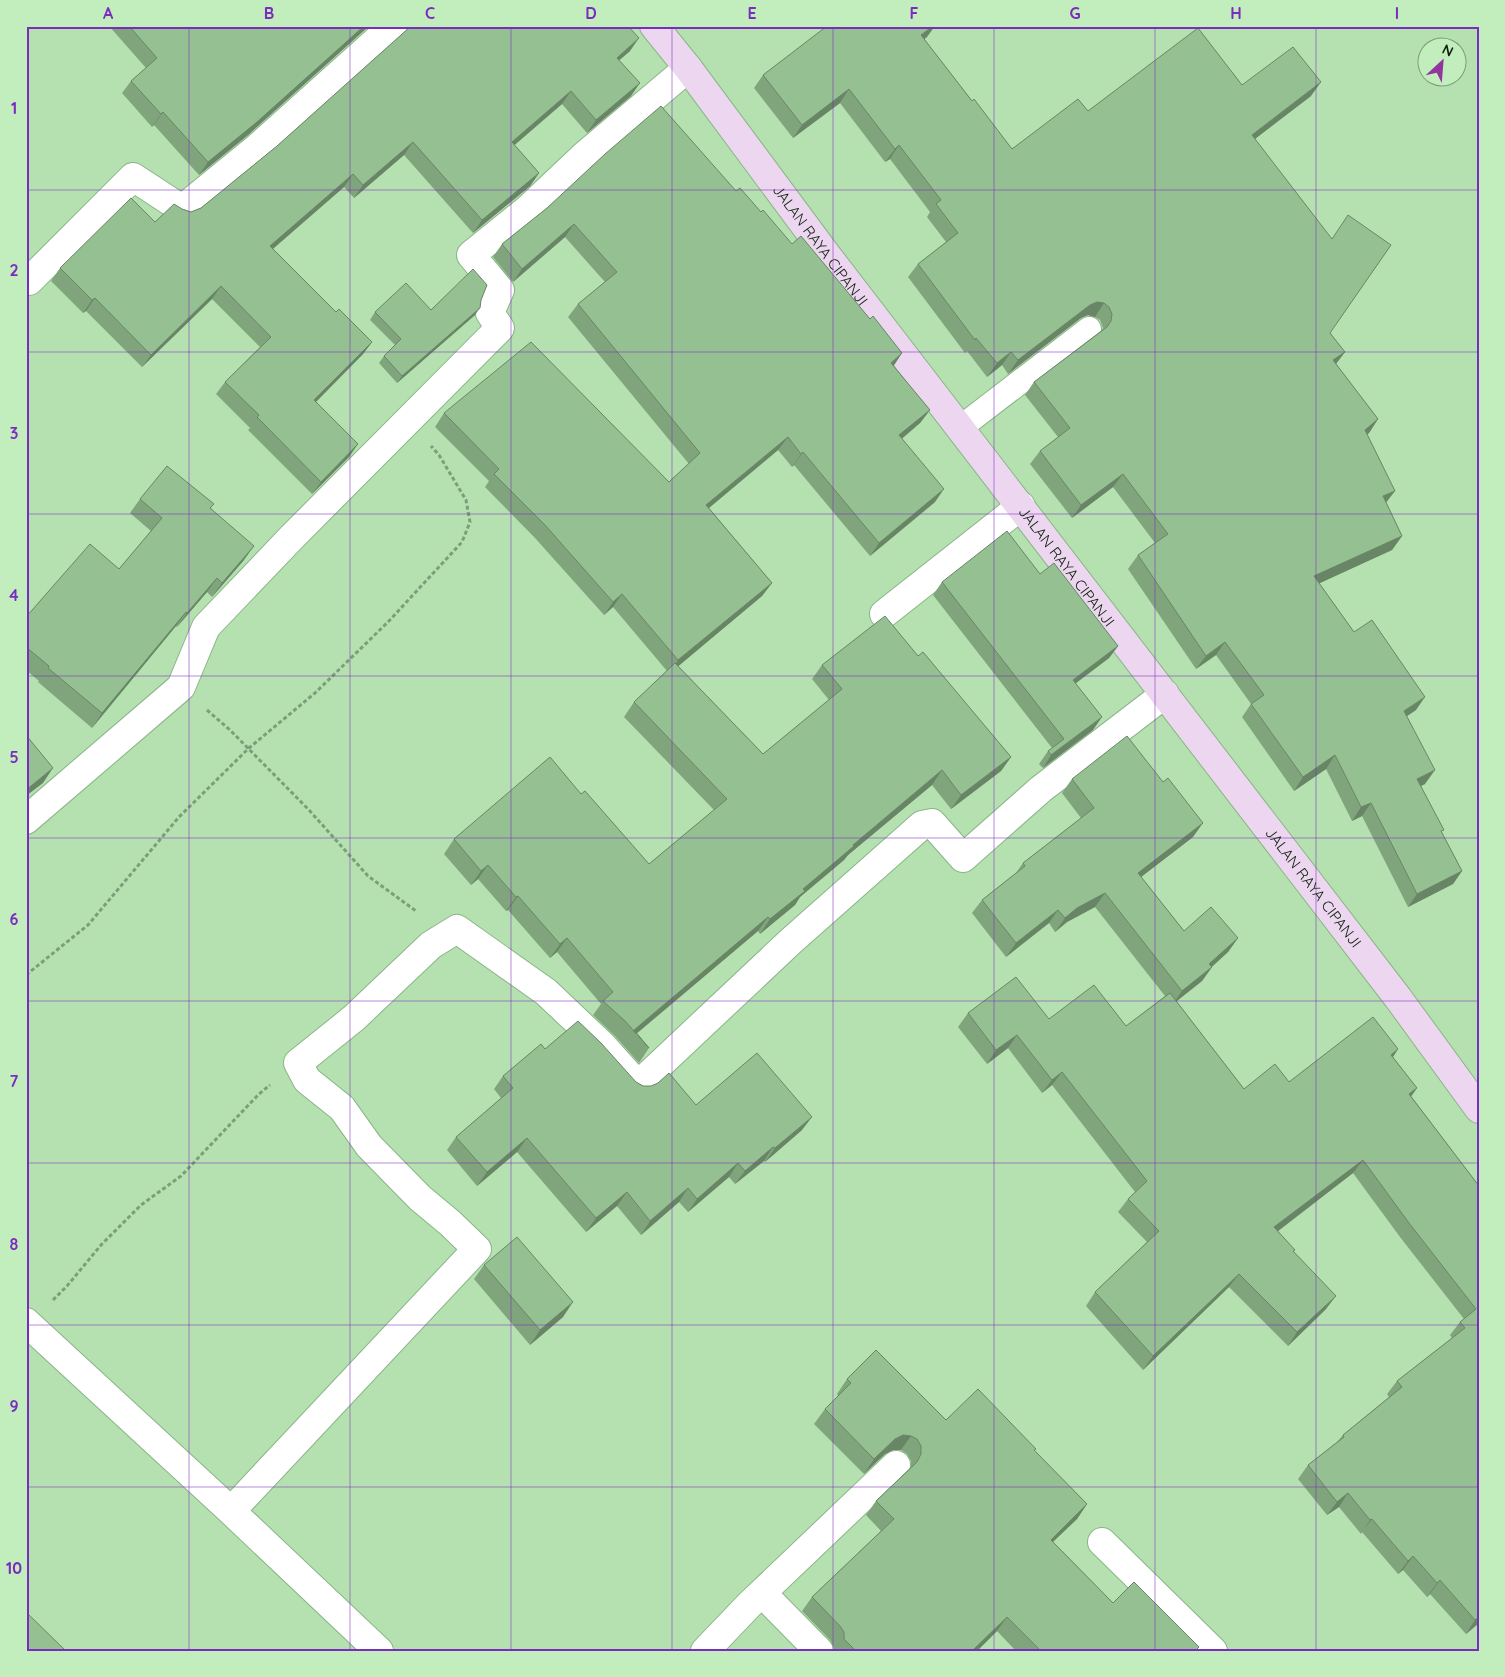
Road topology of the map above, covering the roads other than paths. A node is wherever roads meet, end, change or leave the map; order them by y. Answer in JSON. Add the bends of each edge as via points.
{"nodes":[{"id":1,"x":393,"y":26,"type":"edge"},
{"id":2,"x":663,"y":29,"type":"edge"},
{"id":3,"x":688,"y":68,"type":"junction"},
{"id":4,"x":29,"y":281,"type":"dead end"},
{"id":5,"x":1088,"y":330,"type":"dead end"},
{"id":6,"x":960,"y":428,"type":"junction"},
{"id":7,"x":1021,"y":506,"type":"junction"},
{"id":8,"x":884,"y":614,"type":"edge"},
{"id":9,"x":1165,"y":694,"type":"junction"},
{"id":10,"x":26,"y":820,"type":"edge"},
{"id":11,"x":1479,"y":1108,"type":"edge"},
{"id":12,"x":29,"y":1330,"type":"edge"},
{"id":13,"x":896,"y":1465,"type":"dead end"},
{"id":14,"x":231,"y":1511,"type":"junction"},
{"id":15,"x":1102,"y":1542,"type":"dead end"},
{"id":16,"x":762,"y":1593,"type":"junction"},
{"id":17,"x":379,"y":1651,"type":"edge"},
{"id":18,"x":705,"y":1651,"type":"edge"},
{"id":19,"x":819,"y":1651,"type":"edge"},
{"id":20,"x":1213,"y":1651,"type":"edge"}],
"edges":[{"from":1,"to":4,"type":"street","via":[[258,147],[182,209],[134,177]]},
{"from":2,"to":3,"type":"main road","name":"JALAN RAYA CIPANJI"},
{"from":3,"to":6,"type":"main road","name":"JALAN RAYA CIPANJI"},
{"from":3,"to":10,"type":"street","via":[[471,255],[500,290],[490,313],[500,328],[206,627],[180,687]]},
{"from":5,"to":6,"type":"lane"},
{"from":6,"to":7,"type":"main road","name":"JALAN RAYA CIPANJI"},
{"from":7,"to":8,"type":"street"},
{"from":7,"to":9,"type":"main road","name":"JALAN RAYA CIPANJI"},
{"from":9,"to":11,"type":"main road","name":"JALAN RAYA CIPANJI"},
{"from":9,"to":14,"type":"street","via":[[1042,789],[963,858],[932,823],[922,825],[791,941],[638,1085],[603,1046],[546,992],[458,929],[432,945],[354,1018],[298,1063],[307,1080],[342,1108],[369,1146],[477,1249]]},
{"from":12,"to":14,"type":"street"},
{"from":13,"to":16,"type":"street"},
{"from":14,"to":17,"type":"street"},
{"from":15,"to":20,"type":"street"},
{"from":16,"to":18,"type":"street"},
{"from":16,"to":19,"type":"street"}]}
